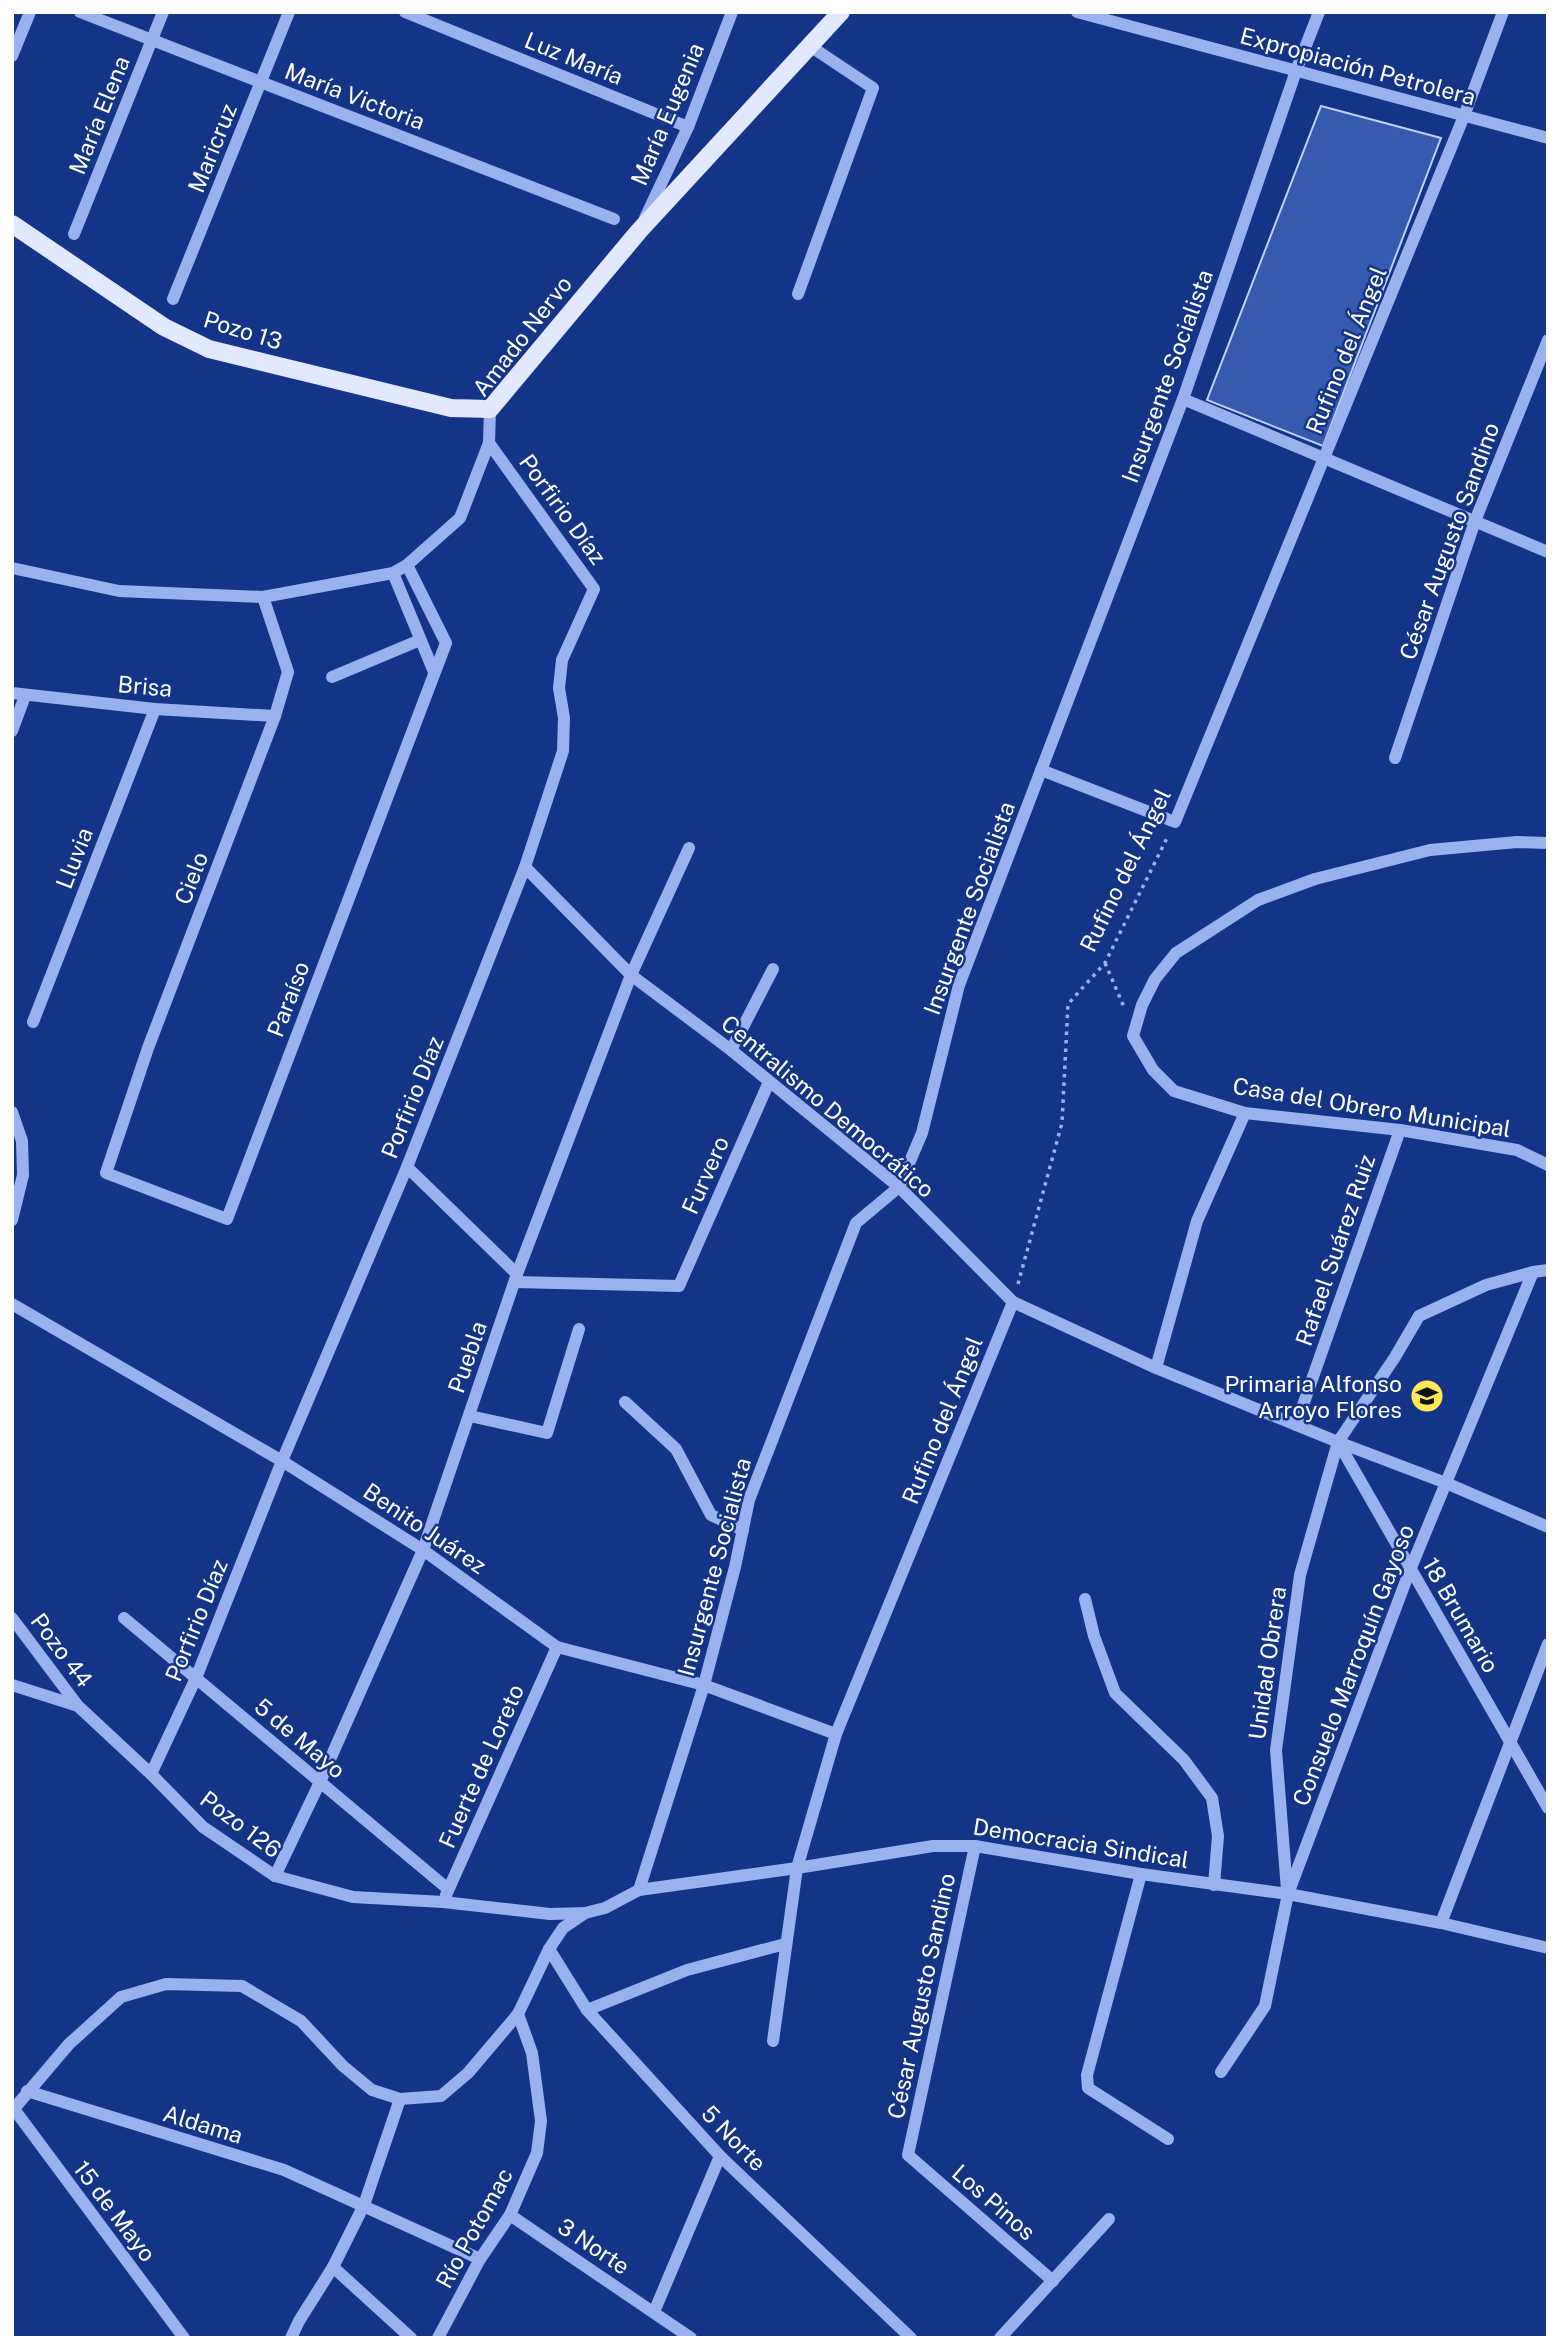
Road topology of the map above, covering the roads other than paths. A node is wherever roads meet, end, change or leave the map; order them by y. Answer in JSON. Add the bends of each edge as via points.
{"nodes":[{"id":1,"x":30,"y":12,"type":"edge"},
{"id":2,"x":80,"y":12,"type":"edge"},
{"id":3,"x":163,"y":12,"type":"edge"},
{"id":4,"x":289,"y":12,"type":"edge"},
{"id":5,"x":405,"y":12,"type":"edge"},
{"id":6,"x":841,"y":12,"type":"edge"},
{"id":7,"x":1077,"y":12,"type":"edge"},
{"id":8,"x":1320,"y":12,"type":"edge"},
{"id":9,"x":1503,"y":12,"type":"edge"},
{"id":10,"x":731,"y":13,"type":"edge"},
{"id":11,"x":152,"y":40,"type":"junction"},
{"id":12,"x":810,"y":46,"type":"junction"},
{"id":13,"x":12,"y":56,"type":"edge"},
{"id":14,"x":1296,"y":71,"type":"junction"},
{"id":15,"x":261,"y":82,"type":"junction"},
{"id":16,"x":1464,"y":116,"type":"junction"},
{"id":17,"x":688,"y":127,"type":"junction"},
{"id":18,"x":1548,"y":138,"type":"edge"},
{"id":19,"x":614,"y":219,"type":"dead end"},
{"id":20,"x":12,"y":224,"type":"edge"},
{"id":21,"x":639,"y":231,"type":"junction"},
{"id":22,"x":74,"y":234,"type":"dead end"},
{"id":23,"x":798,"y":294,"type":"dead end"},
{"id":24,"x":173,"y":299,"type":"dead end"},
{"id":25,"x":1548,"y":340,"type":"edge"},
{"id":26,"x":1183,"y":399,"type":"junction"},
{"id":27,"x":490,"y":409,"type":"junction"},
{"id":28,"x":489,"y":443,"type":"junction"},
{"id":29,"x":1324,"y":458,"type":"junction"},
{"id":30,"x":1475,"y":521,"type":"junction"},
{"id":31,"x":1548,"y":552,"type":"edge"},
{"id":32,"x":407,"y":565,"type":"junction"},
{"id":33,"x":12,"y":568,"type":"edge"},
{"id":34,"x":393,"y":573,"type":"junction"},
{"id":35,"x":263,"y":597,"type":"junction"},
{"id":36,"x":420,"y":640,"type":"junction"},
{"id":37,"x":434,"y":673,"type":"junction"},
{"id":38,"x":332,"y":677,"type":"dead end"},
{"id":39,"x":19,"y":695,"type":"edge"},
{"id":40,"x":155,"y":709,"type":"junction"},
{"id":41,"x":275,"y":716,"type":"junction"},
{"id":42,"x":12,"y":731,"type":"edge"},
{"id":43,"x":1395,"y":758,"type":"dead end"},
{"id":44,"x":1041,"y":770,"type":"junction"},
{"id":45,"x":1548,"y":843,"type":"edge"},
{"id":46,"x":689,"y":848,"type":"dead end"},
{"id":47,"x":525,"y":867,"type":"junction"},
{"id":48,"x":773,"y":969,"type":"dead end"},
{"id":49,"x":631,"y":975,"type":"junction"},
{"id":50,"x":33,"y":1022,"type":"dead end"},
{"id":51,"x":731,"y":1049,"type":"junction"},
{"id":52,"x":769,"y":1082,"type":"junction"},
{"id":53,"x":12,"y":1112,"type":"edge"},
{"id":54,"x":1245,"y":1114,"type":"junction"},
{"id":55,"x":1400,"y":1130,"type":"junction"},
{"id":56,"x":1548,"y":1165,"type":"edge"},
{"id":57,"x":407,"y":1167,"type":"junction"},
{"id":58,"x":106,"y":1173,"type":"joint"},
{"id":59,"x":899,"y":1187,"type":"junction"},
{"id":60,"x":12,"y":1220,"type":"edge"},
{"id":61,"x":1547,"y":1269,"type":"edge"},
{"id":62,"x":1533,"y":1272,"type":"junction"},
{"id":63,"x":516,"y":1278,"type":"junction"},
{"id":64,"x":1013,"y":1303,"type":"junction"},
{"id":65,"x":12,"y":1304,"type":"edge"},
{"id":66,"x":579,"y":1329,"type":"dead end"},
{"id":67,"x":1156,"y":1367,"type":"junction"},
{"id":68,"x":625,"y":1402,"type":"dead end"},
{"id":69,"x":470,"y":1416,"type":"junction"},
{"id":70,"x":1296,"y":1425,"type":"junction"},
{"id":71,"x":1338,"y":1442,"type":"junction"},
{"id":72,"x":282,"y":1461,"type":"junction"},
{"id":73,"x":1446,"y":1483,"type":"junction"},
{"id":74,"x":1548,"y":1527,"type":"edge"},
{"id":75,"x":743,"y":1530,"type":"junction"},
{"id":76,"x":424,"y":1550,"type":"junction"},
{"id":77,"x":1410,"y":1570,"type":"junction"},
{"id":78,"x":1085,"y":1599,"type":"dead end"},
{"id":79,"x":12,"y":1618,"type":"edge"},
{"id":80,"x":124,"y":1618,"type":"dead end"},
{"id":81,"x":1548,"y":1644,"type":"edge"},
{"id":82,"x":557,"y":1647,"type":"junction"},
{"id":83,"x":196,"y":1678,"type":"junction"},
{"id":84,"x":12,"y":1685,"type":"edge"},
{"id":85,"x":704,"y":1685,"type":"junction"},
{"id":86,"x":78,"y":1706,"type":"junction"},
{"id":87,"x":836,"y":1734,"type":"junction"},
{"id":88,"x":1510,"y":1742,"type":"junction"},
{"id":89,"x":150,"y":1774,"type":"junction"},
{"id":90,"x":320,"y":1782,"type":"junction"},
{"id":91,"x":1548,"y":1808,"type":"edge"},
{"id":92,"x":975,"y":1846,"type":"junction"},
{"id":93,"x":797,"y":1868,"type":"junction"},
{"id":94,"x":1141,"y":1874,"type":"junction"},
{"id":95,"x":275,"y":1876,"type":"junction"},
{"id":96,"x":1214,"y":1885,"type":"junction"},
{"id":97,"x":639,"y":1889,"type":"junction"},
{"id":98,"x":1288,"y":1894,"type":"junction"},
{"id":99,"x":445,"y":1896,"type":"junction"},
{"id":100,"x":585,"y":1913,"type":"junction"},
{"id":101,"x":1441,"y":1923,"type":"junction"},
{"id":102,"x":785,"y":1944,"type":"junction"},
{"id":103,"x":1548,"y":1948,"type":"edge"},
{"id":104,"x":548,"y":1949,"type":"junction"},
{"id":105,"x":587,"y":2010,"type":"junction"},
{"id":106,"x":518,"y":2014,"type":"junction"},
{"id":107,"x":773,"y":2041,"type":"dead end"},
{"id":108,"x":1221,"y":2072,"type":"dead end"},
{"id":109,"x":27,"y":2091,"type":"junction"},
{"id":110,"x":400,"y":2099,"type":"junction"},
{"id":111,"x":13,"y":2110,"type":"edge"},
{"id":112,"x":1168,"y":2139,"type":"dead end"},
{"id":113,"x":908,"y":2155,"type":"joint"},
{"id":114,"x":720,"y":2156,"type":"junction"},
{"id":115,"x":363,"y":2205,"type":"junction"},
{"id":116,"x":510,"y":2214,"type":"junction"},
{"id":117,"x":1109,"y":2219,"type":"dead end"},
{"id":118,"x":480,"y":2259,"type":"junction"},
{"id":119,"x":333,"y":2267,"type":"junction"},
{"id":120,"x":1053,"y":2281,"type":"junction"},
{"id":121,"x":654,"y":2312,"type":"junction"},
{"id":122,"x":184,"y":2338,"type":"edge"},
{"id":123,"x":291,"y":2338,"type":"edge"},
{"id":124,"x":411,"y":2338,"type":"edge"},
{"id":125,"x":438,"y":2338,"type":"edge"},
{"id":126,"x":691,"y":2338,"type":"edge"},
{"id":127,"x":911,"y":2338,"type":"edge"},
{"id":128,"x":1000,"y":2338,"type":"edge"}],
"edges":[{"from":1,"to":13,"type":"street"},
{"from":2,"to":11,"type":"street","name":"María Victoria"},
{"from":3,"to":11,"type":"street","name":"María Elena"},
{"from":4,"to":15,"type":"street","name":"Maricruz"},
{"from":5,"to":17,"type":"street","name":"Luz María"},
{"from":6,"to":12,"type":"main road","name":"Amado Nervo"},
{"from":7,"to":14,"type":"street","name":"Expropiación Petrolera"},
{"from":8,"to":14,"type":"street","name":"Insurgente Socialista"},
{"from":9,"to":16,"type":"street","name":"Rufino del Ángel"},
{"from":10,"to":17,"type":"street","name":"María Eugenia"},
{"from":11,"to":15,"type":"street","name":"María Victoria"},
{"from":11,"to":22,"type":"street","name":"María Elena"},
{"from":12,"to":21,"type":"main road","name":"Amado Nervo"},
{"from":12,"to":23,"type":"street","via":[[873,88]]},
{"from":14,"to":16,"type":"street","name":"Expropiación Petrolera"},
{"from":14,"to":26,"type":"street","name":"Insurgente Socialista"},
{"from":15,"to":19,"type":"street","name":"María Victoria"},
{"from":15,"to":24,"type":"street","name":"Maricruz"},
{"from":16,"to":18,"type":"street","name":"Expropiación Petrolera"},
{"from":16,"to":29,"type":"street","name":"Rufino del Ángel"},
{"from":17,"to":21,"type":"street","name":"María Eugenia"},
{"from":20,"to":27,"type":"main road","name":"Pozo 13","via":[[164,327],[209,349],[451,408]]},
{"from":21,"to":27,"type":"main road","name":"Amado Nervo"},
{"from":25,"to":30,"type":"street","name":"César Augusto Sandino"},
{"from":26,"to":29,"type":"street"},
{"from":26,"to":44,"type":"street","name":"Insurgente Socialista"},
{"from":27,"to":28,"type":"street","name":"Amado Nervo"},
{"from":28,"to":32,"type":"street","name":"Amado Nervo","via":[[460,518]]},
{"from":28,"to":47,"type":"street","name":"Porfirio Díaz","via":[[594,589],[562,660],[563,751]]},
{"from":29,"to":30,"type":"street"},
{"from":29,"to":44,"type":"street","name":"Rufino del Ángel","via":[[1175,822]]},
{"from":30,"to":31,"type":"street"},
{"from":30,"to":43,"type":"street","name":"César Augusto Sandino"},
{"from":32,"to":34,"type":"street","name":"Amado Nervo"},
{"from":32,"to":37,"type":"street","name":"Paraíso","via":[[446,643]]},
{"from":33,"to":35,"type":"street","name":"Amado Nervo","via":[[119,591]]},
{"from":34,"to":35,"type":"street","name":"Amado Nervo"},
{"from":34,"to":36,"type":"street"},
{"from":35,"to":41,"type":"street","name":"Cielo","via":[[288,672]]},
{"from":36,"to":37,"type":"street"},
{"from":36,"to":38,"type":"street"},
{"from":37,"to":58,"type":"street","name":"Paraíso","via":[[227,1219]]},
{"from":39,"to":40,"type":"street","name":"Brisa"},
{"from":39,"to":42,"type":"street"},
{"from":40,"to":41,"type":"street","name":"Brisa"},
{"from":40,"to":50,"type":"street","name":"Lluvia"},
{"from":41,"to":58,"type":"street","name":"Cielo","via":[[148,1048]]},
{"from":44,"to":59,"type":"street","name":"Insurgente Socialista","via":[[959,985],[922,1133]]},
{"from":45,"to":54,"type":"street","name":"Casa del Obrero Municipal","via":[[1430,850],[1315,879],[1258,900],[1176,953],[1155,979],[1133,1036],[1153,1070],[1174,1091]]},
{"from":46,"to":49,"type":"street","name":"Puebla"},
{"from":47,"to":49,"type":"street","name":"Centralismo Democrático"},
{"from":47,"to":57,"type":"street","name":"Porfirio Díaz"},
{"from":48,"to":51,"type":"street"},
{"from":49,"to":51,"type":"street","name":"Centralismo Democrático"},
{"from":49,"to":63,"type":"street","name":"Puebla"},
{"from":51,"to":52,"type":"street","name":"Centralismo Democrático"},
{"from":52,"to":59,"type":"street","name":"Centralismo Democrático"},
{"from":52,"to":63,"type":"street","name":"Furvero","via":[[679,1286]]},
{"from":53,"to":60,"type":"street","via":[[22,1141],[23,1175]]},
{"from":54,"to":55,"type":"street","name":"Casa del Obrero Municipal"},
{"from":54,"to":67,"type":"street","via":[[1197,1220]]},
{"from":55,"to":56,"type":"street","name":"Casa del Obrero Municipal","via":[[1517,1150]]},
{"from":55,"to":70,"type":"street","name":"Rafael Suárez Ruiz"},
{"from":57,"to":63,"type":"street"},
{"from":57,"to":72,"type":"street","name":"Porfirio Díaz"},
{"from":59,"to":64,"type":"street","name":"Centralismo Democrático"},
{"from":59,"to":75,"type":"street","name":"Insurgente Socialista","via":[[856,1223],[750,1500]]},
{"from":61,"to":62,"type":"street","name":"Unidad Obrera"},
{"from":62,"to":71,"type":"street","name":"Unidad Obrera","via":[[1486,1285],[1419,1316]]},
{"from":62,"to":73,"type":"street","name":"Consuelo Marroquín Gayoso"},
{"from":63,"to":69,"type":"street","name":"Puebla"},
{"from":64,"to":67,"type":"street","name":"Centralismo Democrático"},
{"from":64,"to":87,"type":"street","name":"Rufino del Ángel"},
{"from":65,"to":72,"type":"street","name":"Benito Juárez"},
{"from":66,"to":69,"type":"street","via":[[547,1433]]},
{"from":67,"to":70,"type":"street","name":"Centralismo Democrático"},
{"from":68,"to":75,"type":"street","via":[[676,1449],[711,1515]]},
{"from":69,"to":76,"type":"street","name":"Puebla"},
{"from":70,"to":71,"type":"street","name":"Centralismo Democrático"},
{"from":71,"to":73,"type":"street","name":"Centralismo Democrático"},
{"from":71,"to":77,"type":"street","name":"18 Brumario"},
{"from":71,"to":98,"type":"street","name":"Unidad Obrera","via":[[1300,1575],[1276,1749]]},
{"from":72,"to":76,"type":"street","name":"Benito Juárez"},
{"from":72,"to":83,"type":"street","name":"Porfirio Díaz"},
{"from":73,"to":74,"type":"street","name":"Centralismo Democrático"},
{"from":73,"to":77,"type":"street","name":"Consuelo Marroquín Gayoso"},
{"from":75,"to":85,"type":"street","name":"Insurgente Socialista"},
{"from":76,"to":82,"type":"street","name":"Benito Juárez"},
{"from":76,"to":90,"type":"street","name":"Puebla"},
{"from":77,"to":88,"type":"street","name":"18 Brumario"},
{"from":77,"to":98,"type":"street","name":"Consuelo Marroquín Gayoso"},
{"from":78,"to":96,"type":"street","via":[[1115,1693],[1184,1760],[1212,1798],[1218,1836]]},
{"from":79,"to":86,"type":"street","name":"Pozo 44"},
{"from":80,"to":83,"type":"street","name":"5 de Mayo"},
{"from":81,"to":88,"type":"street"},
{"from":82,"to":85,"type":"street","name":"Benito Juárez"},
{"from":82,"to":99,"type":"street","name":"Fuerte de Loreto"},
{"from":83,"to":89,"type":"street","name":"Porfirio Díaz"},
{"from":83,"to":90,"type":"street","name":"5 de Mayo"},
{"from":84,"to":86,"type":"street","name":"Pozo 126"},
{"from":85,"to":87,"type":"street","name":"Benito Juárez"},
{"from":85,"to":97,"type":"street","name":"Insurgente Socialista"},
{"from":86,"to":89,"type":"street","name":"Pozo 126"},
{"from":87,"to":93,"type":"street","name":"Rufino del Ángel"},
{"from":88,"to":91,"type":"street","name":"18 Brumario"},
{"from":88,"to":101,"type":"street"},
{"from":89,"to":95,"type":"street","name":"Pozo 126","via":[[203,1827]]},
{"from":90,"to":95,"type":"street","name":"Puebla"},
{"from":90,"to":99,"type":"street","name":"5 de Mayo"},
{"from":92,"to":93,"type":"street","name":"Democracia Sindical","via":[[933,1846]]},
{"from":92,"to":94,"type":"street","name":"Democracia Sindical"},
{"from":92,"to":113,"type":"street","name":"César Augusto Sandino"},
{"from":93,"to":97,"type":"street","name":"Democracia Sindical"},
{"from":93,"to":102,"type":"street","name":"Rufino del Ángel"},
{"from":94,"to":96,"type":"street","name":"Democracia Sindical"},
{"from":94,"to":112,"type":"street","via":[[1087,2075],[1088,2088]]},
{"from":95,"to":99,"type":"street","name":"Pozo 126","via":[[353,1897]]},
{"from":96,"to":98,"type":"street","name":"Democracia Sindical"},
{"from":97,"to":100,"type":"street","name":"Democracia Sindical","via":[[605,1908]]},
{"from":98,"to":101,"type":"street","name":"Democracia Sindical"},
{"from":98,"to":108,"type":"street","name":"Consuelo Marroquín Gayoso","via":[[1265,2006]]},
{"from":99,"to":100,"type":"street","name":"Democracia Sindical","via":[[550,1914]]},
{"from":100,"to":104,"type":"street","via":[[564,1928]]},
{"from":101,"to":103,"type":"street","name":"Democracia Sindical"},
{"from":102,"to":105,"type":"street","via":[[687,1970]]},
{"from":102,"to":107,"type":"street","name":"Rufino del Ángel"},
{"from":104,"to":105,"type":"street","name":"5 Norte"},
{"from":104,"to":106,"type":"street"},
{"from":105,"to":114,"type":"street","name":"5 Norte"},
{"from":106,"to":110,"type":"street","via":[[468,2073],[441,2095]]},
{"from":106,"to":116,"type":"street","name":"Río Potomac","via":[[532,2053],[541,2121],[537,2153]]},
{"from":109,"to":110,"type":"street","via":[[69,2044],[121,1997],[166,1984],[242,1986],[302,2021],[372,2090]]},
{"from":109,"to":111,"type":"street"},
{"from":109,"to":115,"type":"street","name":"Aldama","via":[[284,2170]]},
{"from":110,"to":115,"type":"street"},
{"from":111,"to":122,"type":"street","name":"15 de Mayo"},
{"from":113,"to":120,"type":"street","name":"Los Pinos"},
{"from":114,"to":121,"type":"street"},
{"from":114,"to":127,"type":"street","name":"5 Norte"},
{"from":115,"to":118,"type":"street","name":"Aldama"},
{"from":115,"to":119,"type":"street"},
{"from":116,"to":118,"type":"street","name":"Río Potomac"},
{"from":116,"to":121,"type":"street","name":"3 Norte"},
{"from":117,"to":120,"type":"street"},
{"from":118,"to":125,"type":"street","name":"Río Potomac"},
{"from":119,"to":123,"type":"street"},
{"from":119,"to":124,"type":"street"},
{"from":120,"to":128,"type":"street"},
{"from":121,"to":126,"type":"street","name":"3 Norte"}]}
